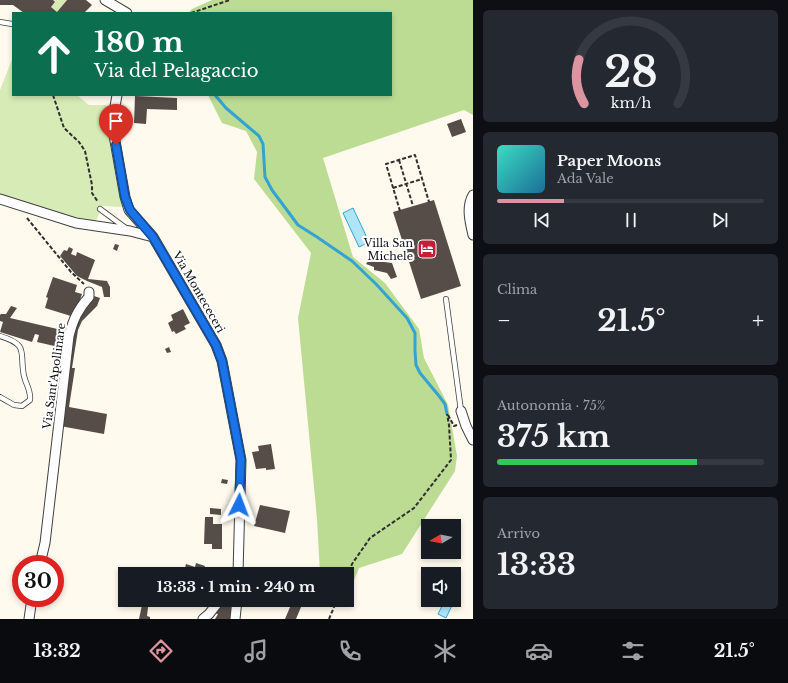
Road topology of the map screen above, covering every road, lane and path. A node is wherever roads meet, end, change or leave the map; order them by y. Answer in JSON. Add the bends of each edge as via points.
{"nodes":[{"id":1,"x":105,"y":0,"type":"edge"},
{"id":2,"x":230,"y":0,"type":"edge"},
{"id":3,"x":125,"y":12,"type":"edge"},
{"id":4,"x":194,"y":12,"type":"edge"},
{"id":5,"x":0,"y":22,"type":"edge"},
{"id":6,"x":12,"y":24,"type":"dead end"},
{"id":7,"x":53,"y":96,"type":"edge"},
{"id":8,"x":117,"y":96,"type":"edge"},
{"id":9,"x":399,"y":160,"type":"junction"},
{"id":10,"x":422,"y":179,"type":"junction"},
{"id":11,"x":406,"y":184,"type":"junction"},
{"id":12,"x":393,"y":188,"type":"junction"},
{"id":13,"x":473,"y":195,"type":"edge"},
{"id":14,"x":0,"y":199,"type":"edge"},
{"id":15,"x":428,"y":202,"type":"dead end"},
{"id":16,"x":413,"y":206,"type":"dead end"},
{"id":17,"x":100,"y":209,"type":"joint"},
{"id":18,"x":400,"y":210,"type":"dead end"},
{"id":19,"x":25,"y":215,"type":"dead end"},
{"id":20,"x":130,"y":231,"type":"junction"},
{"id":21,"x":473,"y":235,"type":"edge"},
{"id":22,"x":153,"y":237,"type":"junction"},
{"id":23,"x":90,"y":292,"type":"joint"},
{"id":24,"x":446,"y":299,"type":"dead end"},
{"id":25,"x":0,"y":336,"type":"edge"},
{"id":26,"x":0,"y":397,"type":"edge"},
{"id":27,"x":461,"y":411,"type":"joint"},
{"id":28,"x":447,"y":414,"type":"dead end"},
{"id":29,"x":473,"y":440,"type":"edge"},
{"id":30,"x":42,"y":555,"type":"edge"},
{"id":31,"x":238,"y":567,"type":"edge"},
{"id":32,"x":351,"y":567,"type":"edge"},
{"id":33,"x":31,"y":607,"type":"edge"},
{"id":34,"x":214,"y":607,"type":"edge"},
{"id":35,"x":236,"y":607,"type":"edge"},
{"id":36,"x":334,"y":607,"type":"edge"},
{"id":37,"x":29,"y":619,"type":"edge"},
{"id":38,"x":204,"y":619,"type":"edge"},
{"id":39,"x":235,"y":619,"type":"edge"},
{"id":40,"x":329,"y":619,"type":"edge"}],
"edges":[{"from":1,"to":3,"type":"street"},
{"from":2,"to":4,"type":"path"},
{"from":5,"to":6,"type":"lane"},
{"from":7,"to":17,"type":"path","via":[[64,128],[80,142],[85,152],[92,193]]},
{"from":8,"to":22,"type":"street","name":"Via Montececeri","via":[[112,124],[125,197],[130,210]]},
{"from":9,"to":10,"type":"path","via":[[415,155]]},
{"from":9,"to":11,"type":"path"},
{"from":9,"to":12,"type":"path","via":[[386,164]]},
{"from":10,"to":11,"type":"path"},
{"from":10,"to":15,"type":"path"},
{"from":11,"to":12,"type":"path"},
{"from":11,"to":16,"type":"path"},
{"from":12,"to":18,"type":"path"},
{"from":13,"to":21,"type":"street","via":[[469,202]]},
{"from":14,"to":20,"type":"street","via":[[76,223]]},
{"from":17,"to":20,"type":"lane"},
{"from":19,"to":23,"type":"path","via":[[70,272]]},
{"from":20,"to":22,"type":"street"},
{"from":22,"to":31,"type":"street","name":"Via Montececeri","via":[[216,345],[222,361],[241,460]]},
{"from":23,"to":30,"type":"street","name":"Via Sant'Apollinare","via":[[74,319],[69,336]]},
{"from":24,"to":27,"type":"lane"},
{"from":25,"to":26,"type":"lane","via":[[14,340],[23,352],[24,379],[31,392],[30,400],[22,406],[14,405]]},
{"from":27,"to":29,"type":"street"},
{"from":28,"to":32,"type":"path","via":[[451,460],[414,508],[370,538]]},
{"from":33,"to":37,"type":"street"},
{"from":34,"to":38,"type":"street"},
{"from":35,"to":39,"type":"street"},
{"from":36,"to":40,"type":"path"}]}
